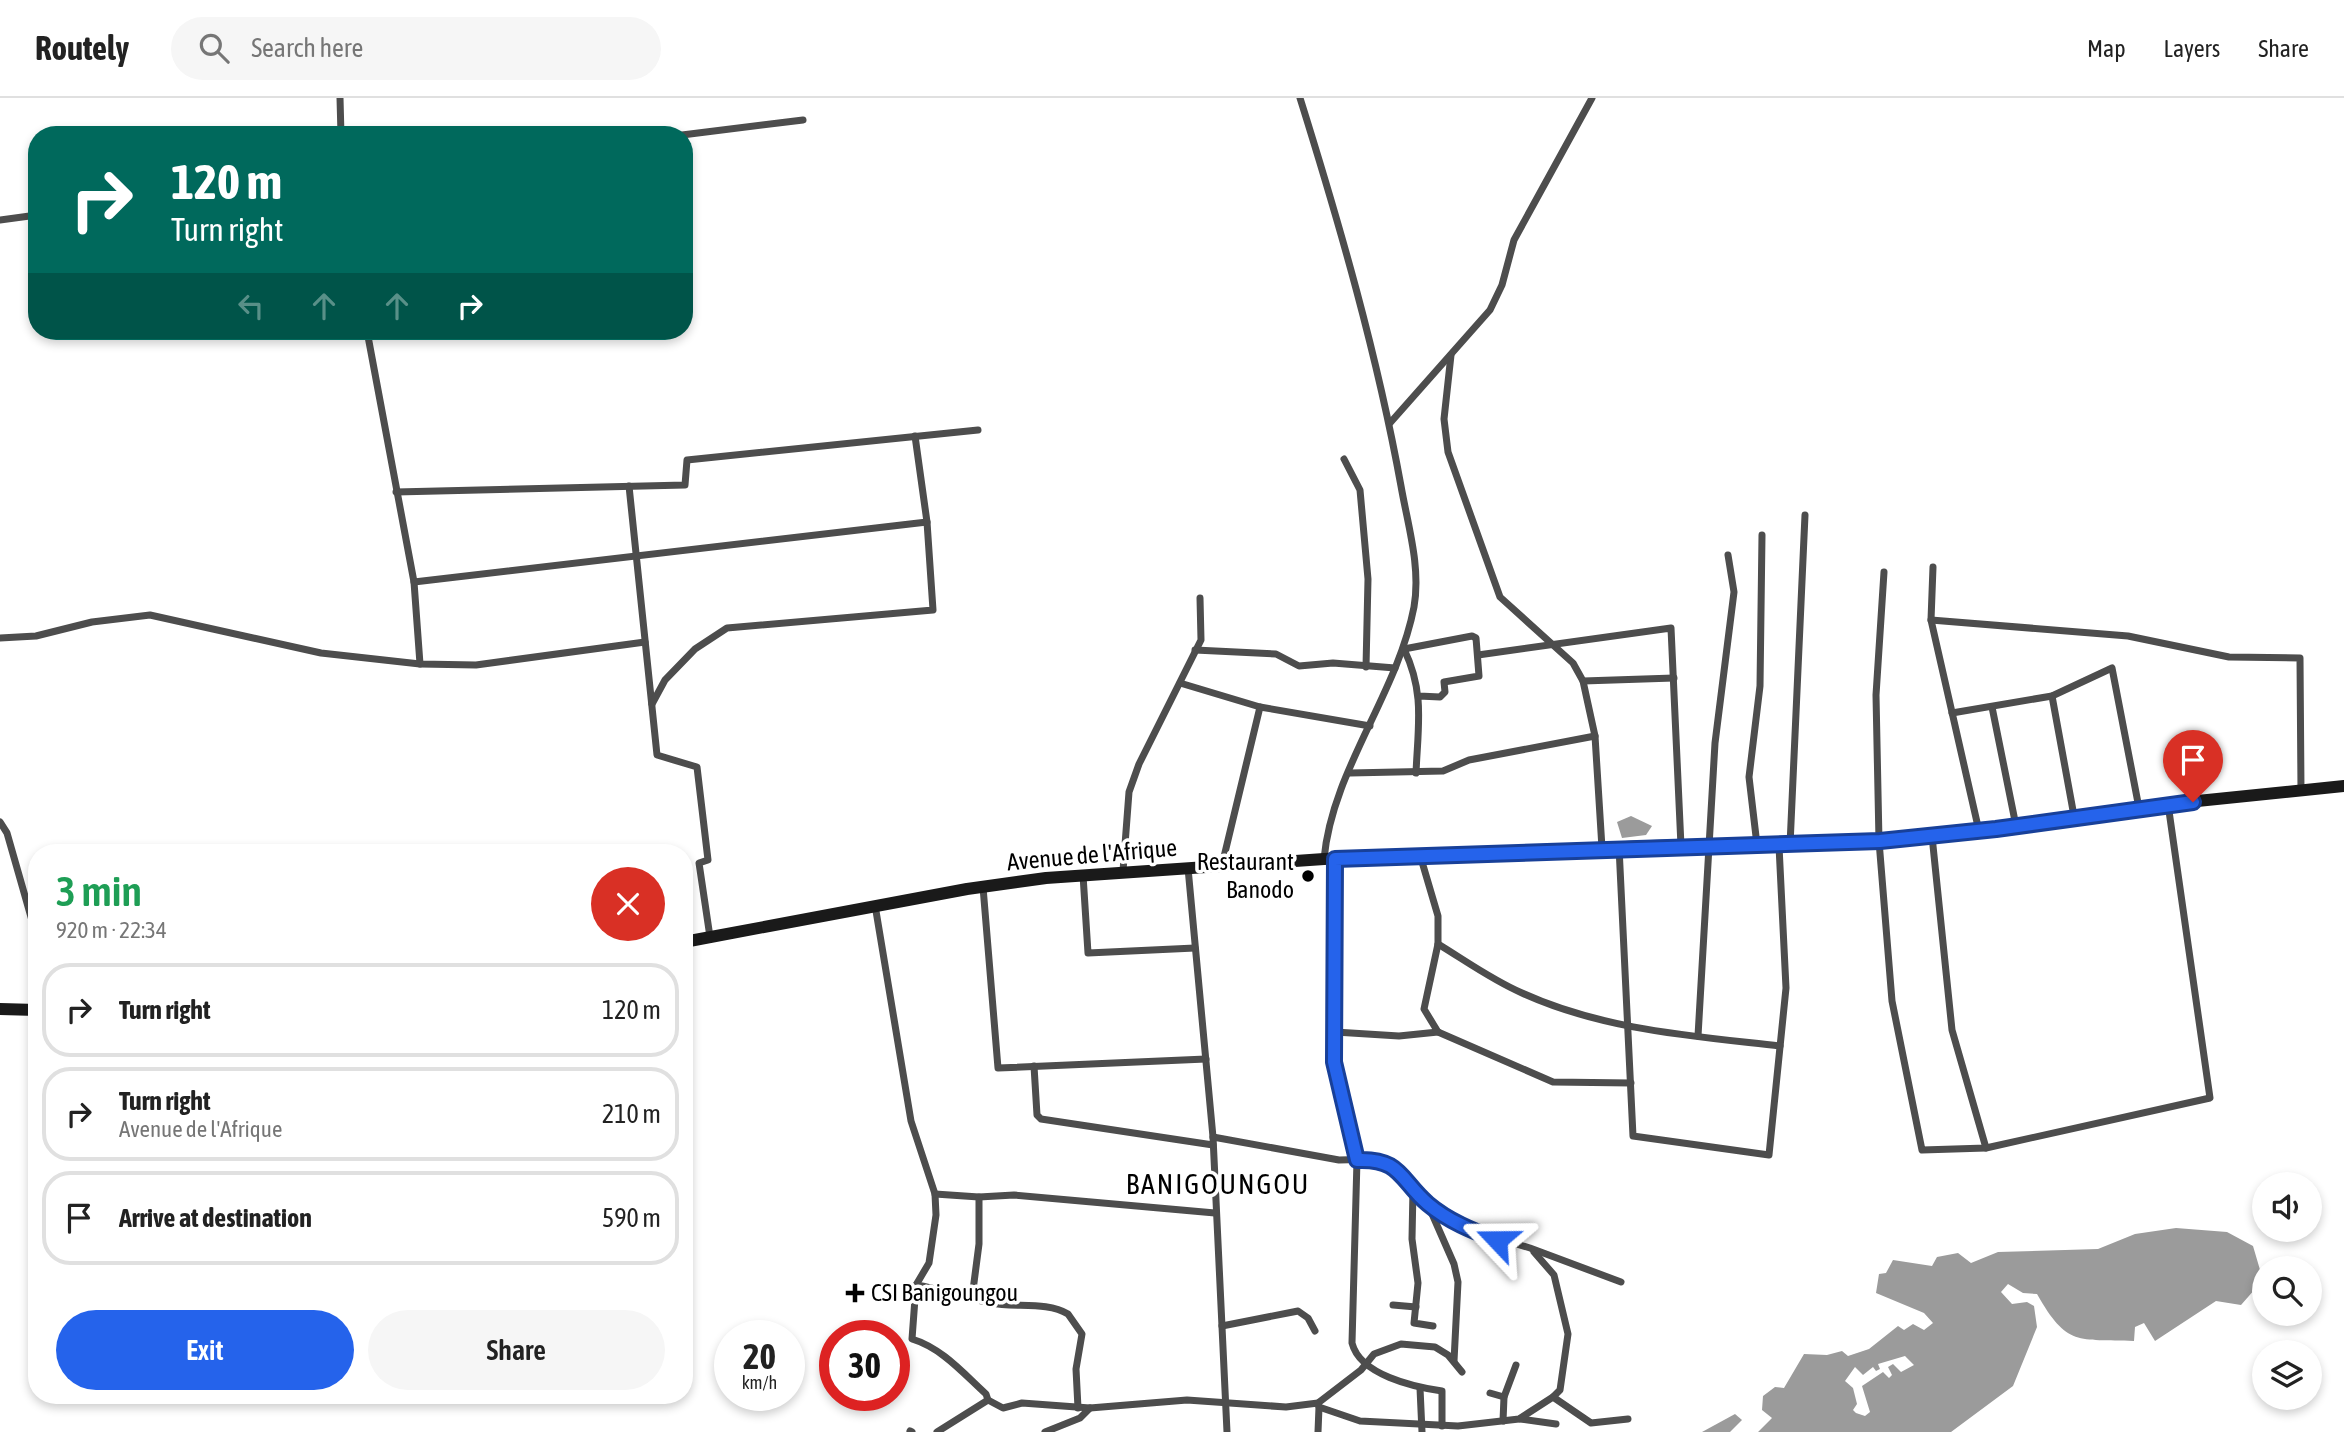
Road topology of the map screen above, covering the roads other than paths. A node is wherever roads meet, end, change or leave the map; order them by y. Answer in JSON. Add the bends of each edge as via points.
{"nodes":[{"id":1,"x":340,"y":98,"type":"edge"},
{"id":2,"x":1300,"y":98,"type":"edge"},
{"id":3,"x":1592,"y":98,"type":"edge"},
{"id":4,"x":803,"y":120,"type":"dead end"},
{"id":5,"x":341,"y":126,"type":"edge"},
{"id":6,"x":693,"y":134,"type":"edge"},
{"id":7,"x":28,"y":216,"type":"edge"},
{"id":8,"x":0,"y":220,"type":"edge"},
{"id":9,"x":369,"y":340,"type":"edge"},
{"id":10,"x":1451,"y":355,"type":"junction"},
{"id":11,"x":1390,"y":423,"type":"junction"},
{"id":12,"x":978,"y":430,"type":"dead end"},
{"id":13,"x":915,"y":436,"type":"junction"},
{"id":14,"x":1344,"y":459,"type":"dead end"},
{"id":15,"x":629,"y":486,"type":"junction"},
{"id":16,"x":396,"y":492,"type":"junction"},
{"id":17,"x":1805,"y":515,"type":"dead end"},
{"id":18,"x":927,"y":522,"type":"junction"},
{"id":19,"x":1762,"y":536,"type":"dead end"},
{"id":20,"x":636,"y":555,"type":"junction"},
{"id":21,"x":1728,"y":555,"type":"dead end"},
{"id":22,"x":1933,"y":568,"type":"dead end"},
{"id":23,"x":1884,"y":572,"type":"dead end"},
{"id":24,"x":414,"y":582,"type":"junction"},
{"id":25,"x":1200,"y":598,"type":"dead end"},
{"id":26,"x":1931,"y":620,"type":"junction"},
{"id":27,"x":0,"y":638,"type":"edge"},
{"id":28,"x":645,"y":642,"type":"junction"},
{"id":29,"x":1552,"y":645,"type":"junction"},
{"id":30,"x":1404,"y":649,"type":"junction"},
{"id":31,"x":1195,"y":650,"type":"junction"},
{"id":32,"x":1478,"y":655,"type":"junction"},
{"id":33,"x":420,"y":664,"type":"junction"},
{"id":34,"x":1366,"y":667,"type":"junction"},
{"id":35,"x":1395,"y":668,"type":"junction"},
{"id":36,"x":1674,"y":678,"type":"junction"},
{"id":37,"x":1583,"y":681,"type":"junction"},
{"id":38,"x":1180,"y":683,"type":"junction"},
{"id":39,"x":1419,"y":696,"type":"junction"},
{"id":40,"x":2052,"y":696,"type":"junction"},
{"id":41,"x":652,"y":705,"type":"junction"},
{"id":42,"x":1260,"y":707,"type":"junction"},
{"id":43,"x":1992,"y":707,"type":"junction"},
{"id":44,"x":1952,"y":713,"type":"junction"},
{"id":45,"x":1370,"y":726,"type":"junction"},
{"id":46,"x":1595,"y":736,"type":"junction"},
{"id":47,"x":1350,"y":773,"type":"junction"},
{"id":48,"x":1416,"y":773,"type":"junction"},
{"id":49,"x":2344,"y":786,"type":"edge"},
{"id":50,"x":2301,"y":791,"type":"junction"},
{"id":51,"x":2168,"y":804,"type":"junction"},
{"id":52,"x":2139,"y":808,"type":"junction"},
{"id":53,"x":2074,"y":816,"type":"junction"},
{"id":54,"x":0,"y":822,"type":"edge"},
{"id":55,"x":2017,"y":826,"type":"junction"},
{"id":56,"x":1979,"y":831,"type":"junction"},
{"id":57,"x":1932,"y":836,"type":"junction"},
{"id":58,"x":1880,"y":841,"type":"junction"},
{"id":59,"x":1784,"y":845,"type":"junction"},
{"id":60,"x":1681,"y":846,"type":"junction"},
{"id":61,"x":1757,"y":846,"type":"junction"},
{"id":62,"x":1619,"y":847,"type":"junction"},
{"id":63,"x":1711,"y":847,"type":"junction"},
{"id":64,"x":1602,"y":848,"type":"junction"},
{"id":65,"x":1420,"y":855,"type":"junction"},
{"id":66,"x":1330,"y":859,"type":"junction"},
{"id":67,"x":1222,"y":865,"type":"junction"},
{"id":68,"x":1188,"y":868,"type":"junction"},
{"id":69,"x":1123,"y":871,"type":"junction"},
{"id":70,"x":1083,"y":875,"type":"junction"},
{"id":71,"x":983,"y":887,"type":"junction"},
{"id":72,"x":875,"y":905,"type":"junction"},
{"id":73,"x":28,"y":906,"type":"edge"},
{"id":74,"x":710,"y":937,"type":"junction"},
{"id":75,"x":693,"y":940,"type":"edge"},
{"id":76,"x":1438,"y":944,"type":"junction"},
{"id":77,"x":1195,"y":948,"type":"junction"},
{"id":78,"x":0,"y":1009,"type":"edge"},
{"id":79,"x":28,"y":1010,"type":"edge"},
{"id":80,"x":1629,"y":1027,"type":"junction"},
{"id":81,"x":1335,"y":1032,"type":"junction"},
{"id":82,"x":1438,"y":1032,"type":"junction"},
{"id":83,"x":1698,"y":1036,"type":"junction"},
{"id":84,"x":1780,"y":1046,"type":"junction"},
{"id":85,"x":1206,"y":1059,"type":"junction"},
{"id":86,"x":1034,"y":1066,"type":"junction"},
{"id":87,"x":1631,"y":1083,"type":"junction"},
{"id":88,"x":1213,"y":1141,"type":"junction"},
{"id":89,"x":1986,"y":1148,"type":"junction"},
{"id":90,"x":1357,"y":1160,"type":"junction"},
{"id":91,"x":1413,"y":1189,"type":"junction"},
{"id":92,"x":935,"y":1194,"type":"junction"},
{"id":93,"x":979,"y":1197,"type":"junction"},
{"id":94,"x":1428,"y":1205,"type":"junction"},
{"id":95,"x":1215,"y":1213,"type":"junction"},
{"id":96,"x":1530,"y":1248,"type":"junction"},
{"id":97,"x":1621,"y":1282,"type":"dead end"},
{"id":98,"x":916,"y":1285,"type":"junction"},
{"id":99,"x":972,"y":1298,"type":"junction"},
{"id":100,"x":1393,"y":1306,"type":"dead end"},
{"id":101,"x":1416,"y":1307,"type":"junction"},
{"id":102,"x":1222,"y":1325,"type":"junction"},
{"id":103,"x":1433,"y":1326,"type":"dead end"},
{"id":104,"x":1315,"y":1331,"type":"dead end"},
{"id":105,"x":1454,"y":1361,"type":"junction"},
{"id":106,"x":1366,"y":1363,"type":"junction"},
{"id":107,"x":1516,"y":1365,"type":"dead end"},
{"id":108,"x":1462,"y":1372,"type":"dead end"},
{"id":109,"x":1420,"y":1388,"type":"junction"},
{"id":110,"x":1490,"y":1393,"type":"dead end"},
{"id":111,"x":1553,"y":1397,"type":"junction"},
{"id":112,"x":1504,"y":1398,"type":"junction"},
{"id":113,"x":988,"y":1400,"type":"junction"},
{"id":114,"x":1225,"y":1401,"type":"junction"},
{"id":115,"x":1319,"y":1405,"type":"junction"},
{"id":116,"x":1078,"y":1408,"type":"junction"},
{"id":117,"x":1090,"y":1408,"type":"junction"},
{"id":118,"x":1519,"y":1419,"type":"junction"},
{"id":119,"x":1628,"y":1419,"type":"dead end"},
{"id":120,"x":1503,"y":1421,"type":"junction"},
{"id":121,"x":1556,"y":1424,"type":"dead end"},
{"id":122,"x":1442,"y":1426,"type":"junction"},
{"id":123,"x":1420,"y":1429,"type":"edge"},
{"id":124,"x":937,"y":1432,"type":"edge"},
{"id":125,"x":1045,"y":1432,"type":"edge"},
{"id":126,"x":1227,"y":1432,"type":"edge"},
{"id":127,"x":1318,"y":1432,"type":"edge"}],
"edges":[{"from":1,"to":5,"type":"street"},
{"from":2,"to":11,"type":"street","via":[[1343,236]]},
{"from":3,"to":10,"type":"street","via":[[1514,240],[1490,310]]},
{"from":4,"to":6,"type":"street"},
{"from":7,"to":8,"type":"street"},
{"from":9,"to":16,"type":"street"},
{"from":10,"to":11,"type":"street"},
{"from":10,"to":29,"type":"street","via":[[1444,419],[1448,452],[1500,597]]},
{"from":11,"to":30,"type":"street","via":[[1416,571]]},
{"from":12,"to":13,"type":"street"},
{"from":13,"to":15,"type":"street","via":[[687,460],[685,485]]},
{"from":13,"to":18,"type":"street"},
{"from":14,"to":34,"type":"street","via":[[1360,490],[1367,579]]},
{"from":15,"to":16,"type":"street"},
{"from":15,"to":20,"type":"street"},
{"from":16,"to":24,"type":"street"},
{"from":17,"to":59,"type":"street"},
{"from":18,"to":20,"type":"street"},
{"from":18,"to":41,"type":"street","via":[[933,610],[727,628],[695,649],[665,680]]},
{"from":19,"to":61,"type":"street","via":[[1761,662],[1749,777]]},
{"from":20,"to":24,"type":"street"},
{"from":20,"to":28,"type":"street"},
{"from":21,"to":63,"type":"street","via":[[1734,592],[1715,743]]},
{"from":22,"to":26,"type":"street"},
{"from":23,"to":58,"type":"street","via":[[1876,695]]},
{"from":24,"to":33,"type":"street"},
{"from":25,"to":31,"type":"street","via":[[1201,640]]},
{"from":26,"to":44,"type":"street"},
{"from":26,"to":50,"type":"street","via":[[2128,636],[2229,657],[2300,658]]},
{"from":27,"to":33,"type":"street","via":[[150,615],[321,653]]},
{"from":28,"to":33,"type":"street","via":[[476,665]]},
{"from":28,"to":41,"type":"street"},
{"from":29,"to":32,"type":"street"},
{"from":29,"to":36,"type":"street","via":[[1671,628]]},
{"from":29,"to":37,"type":"street","via":[[1573,663]]},
{"from":30,"to":32,"type":"street","via":[[1472,636]]},
{"from":30,"to":35,"type":"street"},
{"from":30,"to":39,"type":"street"},
{"from":31,"to":34,"type":"street","via":[[1276,654],[1299,666],[1333,663]]},
{"from":31,"to":38,"type":"street"},
{"from":32,"to":39,"type":"street","via":[[1479,676],[1444,682],[1445,692],[1440,697]]},
{"from":34,"to":35,"type":"street"},
{"from":35,"to":45,"type":"street"},
{"from":36,"to":37,"type":"street"},
{"from":36,"to":60,"type":"street"},
{"from":37,"to":46,"type":"street"},
{"from":38,"to":42,"type":"street"},
{"from":38,"to":69,"type":"street","via":[[1129,792]]},
{"from":39,"to":48,"type":"street"},
{"from":40,"to":43,"type":"street"},
{"from":40,"to":52,"type":"street","via":[[2112,668]]},
{"from":40,"to":53,"type":"street"},
{"from":41,"to":74,"type":"street","via":[[657,755],[697,767],[708,860],[699,863]]},
{"from":42,"to":45,"type":"street"},
{"from":42,"to":67,"type":"street"},
{"from":43,"to":44,"type":"street"},
{"from":43,"to":55,"type":"street"},
{"from":44,"to":56,"type":"street"},
{"from":45,"to":47,"type":"street"},
{"from":46,"to":48,"type":"street","via":[[1469,760],[1443,771]]},
{"from":46,"to":64,"type":"street"},
{"from":47,"to":48,"type":"street"},
{"from":47,"to":66,"type":"street","via":[[1327,826]]},
{"from":49,"to":50,"type":"main road","name":"Avenue de l'Afrique"},
{"from":50,"to":51,"type":"main road","name":"Avenue de l'Afrique"},
{"from":51,"to":52,"type":"main road","name":"Avenue de l'Afrique"},
{"from":51,"to":89,"type":"street","via":[[2210,1098]]},
{"from":52,"to":53,"type":"main road","name":"Avenue de l'Afrique"},
{"from":53,"to":55,"type":"main road","name":"Avenue de l'Afrique"},
{"from":54,"to":73,"type":"street"},
{"from":55,"to":56,"type":"main road","name":"Avenue de l'Afrique"},
{"from":56,"to":57,"type":"main road","name":"Avenue de l'Afrique"},
{"from":57,"to":58,"type":"main road","name":"Avenue de l'Afrique"},
{"from":57,"to":89,"type":"street","via":[[1952,1030]]},
{"from":58,"to":59,"type":"main road","name":"Avenue de l'Afrique"},
{"from":58,"to":89,"type":"street","via":[[1892,1001],[1922,1150]]},
{"from":59,"to":61,"type":"main road","name":"Avenue de l'Afrique"},
{"from":59,"to":84,"type":"street","via":[[1786,988]]},
{"from":60,"to":62,"type":"main road","name":"Avenue de l'Afrique"},
{"from":60,"to":63,"type":"main road","name":"Avenue de l'Afrique"},
{"from":61,"to":63,"type":"main road","name":"Avenue de l'Afrique"},
{"from":62,"to":64,"type":"main road","name":"Avenue de l'Afrique"},
{"from":62,"to":80,"type":"street"},
{"from":63,"to":83,"type":"street"},
{"from":64,"to":65,"type":"main road","name":"Avenue de l'Afrique"},
{"from":65,"to":66,"type":"main road","name":"Avenue de l'Afrique"},
{"from":65,"to":76,"type":"street","via":[[1437,916]]},
{"from":66,"to":67,"type":"main road","name":"Avenue de l'Afrique"},
{"from":66,"to":81,"type":"street"},
{"from":67,"to":68,"type":"main road","name":"Avenue de l'Afrique"},
{"from":68,"to":69,"type":"main road","name":"Avenue de l'Afrique"},
{"from":68,"to":77,"type":"street"},
{"from":69,"to":70,"type":"main road","name":"Avenue de l'Afrique"},
{"from":70,"to":71,"type":"main road","name":"Avenue de l'Afrique"},
{"from":70,"to":77,"type":"street","via":[[1088,953]]},
{"from":71,"to":72,"type":"main road","name":"Avenue de l'Afrique"},
{"from":71,"to":86,"type":"street","via":[[998,1068]]},
{"from":72,"to":74,"type":"main road","name":"Avenue de l'Afrique"},
{"from":72,"to":92,"type":"street","via":[[911,1122]]},
{"from":74,"to":75,"type":"main road","name":"Avenue de l'Afrique"},
{"from":76,"to":80,"type":"street","via":[[1523,994]]},
{"from":76,"to":82,"type":"street","via":[[1424,1009]]},
{"from":77,"to":85,"type":"street"},
{"from":78,"to":79,"type":"main road"},
{"from":80,"to":83,"type":"street"},
{"from":80,"to":87,"type":"street"},
{"from":81,"to":82,"type":"street","via":[[1399,1036]]},
{"from":81,"to":90,"type":"street","via":[[1334,1062]]},
{"from":82,"to":87,"type":"street","via":[[1553,1082]]},
{"from":83,"to":84,"type":"street"},
{"from":84,"to":87,"type":"street","via":[[1769,1155],[1633,1136]]},
{"from":85,"to":86,"type":"street"},
{"from":85,"to":88,"type":"street"},
{"from":86,"to":88,"type":"street","via":[[1041,1119]]},
{"from":88,"to":90,"type":"street"},
{"from":88,"to":95,"type":"street"},
{"from":90,"to":91,"type":"street","via":[[1378,1159],[1394,1166]]},
{"from":90,"to":106,"type":"street","via":[[1352,1343]]},
{"from":91,"to":94,"type":"street"},
{"from":91,"to":101,"type":"street"},
{"from":92,"to":93,"type":"street"},
{"from":92,"to":98,"type":"street","via":[[929,1263]]},
{"from":93,"to":95,"type":"street","via":[[1014,1195]]},
{"from":93,"to":99,"type":"street"},
{"from":94,"to":96,"type":"street","via":[[1474,1231]]},
{"from":94,"to":105,"type":"street","via":[[1458,1282]]},
{"from":95,"to":102,"type":"street"},
{"from":96,"to":97,"type":"street"},
{"from":96,"to":111,"type":"street","via":[[1554,1275],[1568,1334],[1560,1390]]},
{"from":98,"to":99,"type":"street"},
{"from":98,"to":113,"type":"street","via":[[912,1339],[954,1364]]},
{"from":99,"to":116,"type":"street","via":[[1068,1314],[1082,1335],[1076,1369]]},
{"from":100,"to":101,"type":"street"},
{"from":101,"to":103,"type":"street","via":[[1414,1323]]},
{"from":102,"to":104,"type":"street","via":[[1292,1311],[1308,1318]]},
{"from":102,"to":114,"type":"street"},
{"from":105,"to":106,"type":"street","via":[[1435,1347],[1416,1343],[1392,1346]]},
{"from":105,"to":108,"type":"street"},
{"from":106,"to":109,"type":"street"},
{"from":106,"to":115,"type":"street"},
{"from":107,"to":112,"type":"street"},
{"from":109,"to":122,"type":"street","via":[[1442,1391]]},
{"from":109,"to":123,"type":"street"},
{"from":110,"to":112,"type":"street"},
{"from":111,"to":118,"type":"street"},
{"from":111,"to":119,"type":"street","via":[[1591,1423]]},
{"from":112,"to":120,"type":"street"},
{"from":113,"to":116,"type":"street","via":[[1003,1408],[1022,1403]]},
{"from":113,"to":124,"type":"street"},
{"from":114,"to":115,"type":"street"},
{"from":114,"to":117,"type":"street","via":[[1161,1400]]},
{"from":114,"to":126,"type":"street"},
{"from":115,"to":123,"type":"street","via":[[1360,1421]]},
{"from":115,"to":127,"type":"street"},
{"from":116,"to":117,"type":"street"},
{"from":117,"to":125,"type":"street","via":[[1080,1418]]},
{"from":118,"to":120,"type":"street"},
{"from":118,"to":121,"type":"street"},
{"from":120,"to":122,"type":"street"},
{"from":122,"to":123,"type":"street"}]}
